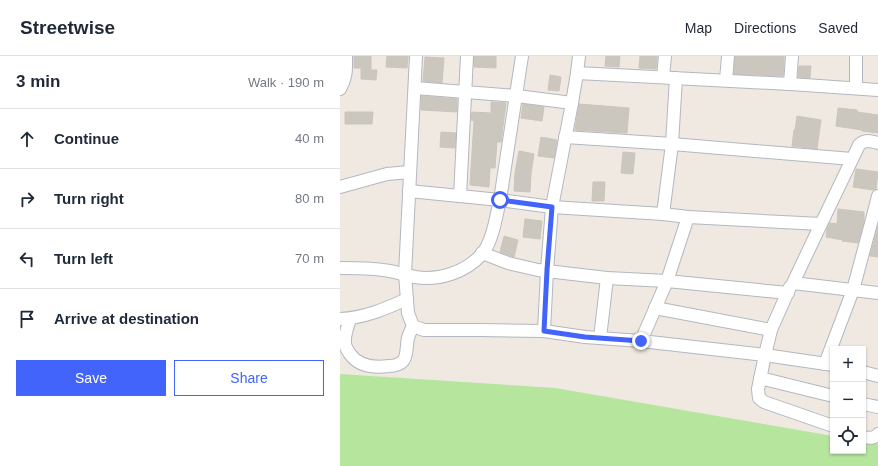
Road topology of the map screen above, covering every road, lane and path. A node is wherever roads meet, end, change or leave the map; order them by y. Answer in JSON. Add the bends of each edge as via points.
{"nodes":[{"id":1,"x":346,"y":56,"type":"edge"},
{"id":2,"x":416,"y":56,"type":"edge"},
{"id":3,"x":467,"y":56,"type":"edge"},
{"id":4,"x":522,"y":56,"type":"edge"},
{"id":5,"x":579,"y":56,"type":"edge"},
{"id":6,"x":665,"y":56,"type":"edge"},
{"id":7,"x":728,"y":56,"type":"edge"},
{"id":8,"x":792,"y":56,"type":"edge"},
{"id":9,"x":856,"y":56,"type":"edge"},
{"id":10,"x":577,"y":72,"type":"junction"},
{"id":11,"x":663,"y":77,"type":"junction"},
{"id":12,"x":676,"y":78,"type":"junction"},
{"id":13,"x":726,"y":80,"type":"junction"},
{"id":14,"x":790,"y":84,"type":"junction"},
{"id":15,"x":415,"y":88,"type":"junction"},
{"id":16,"x":856,"y":88,"type":"junction"},
{"id":17,"x":340,"y":89,"type":"edge"},
{"id":18,"x":878,"y":90,"type":"edge"},
{"id":19,"x":466,"y":92,"type":"junction"},
{"id":20,"x":517,"y":96,"type":"junction"},
{"id":21,"x":572,"y":103,"type":"junction"},
{"id":22,"x":565,"y":137,"type":"junction"},
{"id":23,"x":878,"y":143,"type":"edge"},
{"id":24,"x":672,"y":144,"type":"junction"},
{"id":25,"x":852,"y":159,"type":"junction"},
{"id":26,"x":410,"y":172,"type":"junction"},
{"id":27,"x":340,"y":187,"type":"edge"},
{"id":28,"x":409,"y":191,"type":"junction"},
{"id":29,"x":460,"y":196,"type":"junction"},
{"id":30,"x":878,"y":196,"type":"edge"},
{"id":31,"x":500,"y":200,"type":"junction"},
{"id":32,"x":552,"y":207,"type":"junction"},
{"id":33,"x":876,"y":212,"type":"edge"},
{"id":34,"x":663,"y":214,"type":"junction"},
{"id":35,"x":688,"y":217,"type":"junction"},
{"id":36,"x":821,"y":224,"type":"junction"},
{"id":37,"x":482,"y":253,"type":"junction"},
{"id":38,"x":340,"y":268,"type":"edge"},
{"id":39,"x":547,"y":270,"type":"junction"},
{"id":40,"x":405,"y":274,"type":"junction"},
{"id":41,"x":607,"y":278,"type":"junction"},
{"id":42,"x":667,"y":281,"type":"junction"},
{"id":43,"x":790,"y":288,"type":"junction"},
{"id":44,"x":853,"y":290,"type":"junction"},
{"id":45,"x":878,"y":293,"type":"edge"},
{"id":46,"x":407,"y":299,"type":"junction"},
{"id":47,"x":655,"y":308,"type":"junction"},
{"id":48,"x":345,"y":319,"type":"edge"},
{"id":49,"x":413,"y":326,"type":"junction"},
{"id":50,"x":771,"y":330,"type":"junction"},
{"id":51,"x":544,"y":331,"type":"junction"},
{"id":52,"x":600,"y":338,"type":"junction"},
{"id":53,"x":641,"y":341,"type":"junction"},
{"id":54,"x":765,"y":355,"type":"junction"},
{"id":55,"x":829,"y":365,"type":"edge"},
{"id":56,"x":866,"y":373,"type":"edge"},
{"id":57,"x":878,"y":376,"type":"edge"},
{"id":58,"x":760,"y":378,"type":"junction"},
{"id":59,"x":830,"y":395,"type":"edge"},
{"id":60,"x":866,"y":405,"type":"edge"},
{"id":61,"x":878,"y":408,"type":"edge"},
{"id":62,"x":830,"y":425,"type":"edge"},
{"id":63,"x":878,"y":434,"type":"edge"},
{"id":64,"x":866,"y":437,"type":"edge"}],
"edges":[{"from":1,"to":17,"type":"street","via":[[346,70]]},
{"from":2,"to":15,"type":"street"},
{"from":3,"to":19,"type":"street"},
{"from":4,"to":20,"type":"street"},
{"from":5,"to":10,"type":"street"},
{"from":6,"to":11,"type":"street"},
{"from":7,"to":13,"type":"street"},
{"from":8,"to":14,"type":"street"},
{"from":9,"to":16,"type":"street"},
{"from":10,"to":11,"type":"street"},
{"from":10,"to":21,"type":"street"},
{"from":11,"to":12,"type":"street"},
{"from":12,"to":13,"type":"street"},
{"from":12,"to":24,"type":"street"},
{"from":13,"to":14,"type":"street"},
{"from":14,"to":16,"type":"street"},
{"from":15,"to":19,"type":"street"},
{"from":15,"to":26,"type":"street"},
{"from":16,"to":18,"type":"street"},
{"from":19,"to":20,"type":"street"},
{"from":19,"to":29,"type":"street"},
{"from":20,"to":21,"type":"street"},
{"from":20,"to":31,"type":"street"},
{"from":21,"to":22,"type":"street"},
{"from":22,"to":24,"type":"street"},
{"from":22,"to":32,"type":"street"},
{"from":23,"to":25,"type":"street","via":[[862,142]]},
{"from":24,"to":25,"type":"street"},
{"from":24,"to":34,"type":"street"},
{"from":25,"to":36,"type":"street"},
{"from":26,"to":27,"type":"street","via":[[386,174]]},
{"from":26,"to":28,"type":"street"},
{"from":28,"to":29,"type":"street"},
{"from":28,"to":40,"type":"street"},
{"from":29,"to":31,"type":"street"},
{"from":30,"to":33,"type":"street"},
{"from":31,"to":32,"type":"street"},
{"from":31,"to":37,"type":"street","via":[[491,237]]},
{"from":32,"to":34,"type":"street"},
{"from":32,"to":39,"type":"street"},
{"from":33,"to":44,"type":"street"},
{"from":34,"to":35,"type":"street"},
{"from":35,"to":36,"type":"street"},
{"from":35,"to":42,"type":"street"},
{"from":36,"to":43,"type":"street"},
{"from":37,"to":39,"type":"street","via":[[508,263]]},
{"from":37,"to":40,"type":"street","via":[[472,263],[444,276],[427,278]]},
{"from":38,"to":40,"type":"street"},
{"from":39,"to":41,"type":"street"},
{"from":39,"to":51,"type":"street"},
{"from":40,"to":46,"type":"street"},
{"from":41,"to":42,"type":"street"},
{"from":41,"to":52,"type":"street"},
{"from":42,"to":43,"type":"street"},
{"from":42,"to":47,"type":"street"},
{"from":43,"to":44,"type":"street"},
{"from":43,"to":50,"type":"street"},
{"from":44,"to":45,"type":"street"},
{"from":44,"to":55,"type":"street"},
{"from":46,"to":48,"type":"street","via":[[374,313]]},
{"from":46,"to":49,"type":"street","via":[[408,313]]},
{"from":47,"to":50,"type":"street"},
{"from":47,"to":53,"type":"street"},
{"from":48,"to":49,"type":"street","via":[[347,350],[360,364],[379,368],[397,365],[404,360],[408,337]]},
{"from":49,"to":51,"type":"street","via":[[424,330]]},
{"from":50,"to":54,"type":"street"},
{"from":51,"to":52,"type":"street"},
{"from":52,"to":53,"type":"street"},
{"from":53,"to":54,"type":"street"},
{"from":54,"to":55,"type":"street"},
{"from":54,"to":58,"type":"street"},
{"from":56,"to":57,"type":"street"},
{"from":58,"to":59,"type":"street"},
{"from":58,"to":62,"type":"street","via":[[758,398]]},
{"from":60,"to":61,"type":"street"},
{"from":63,"to":64,"type":"street"}]}
